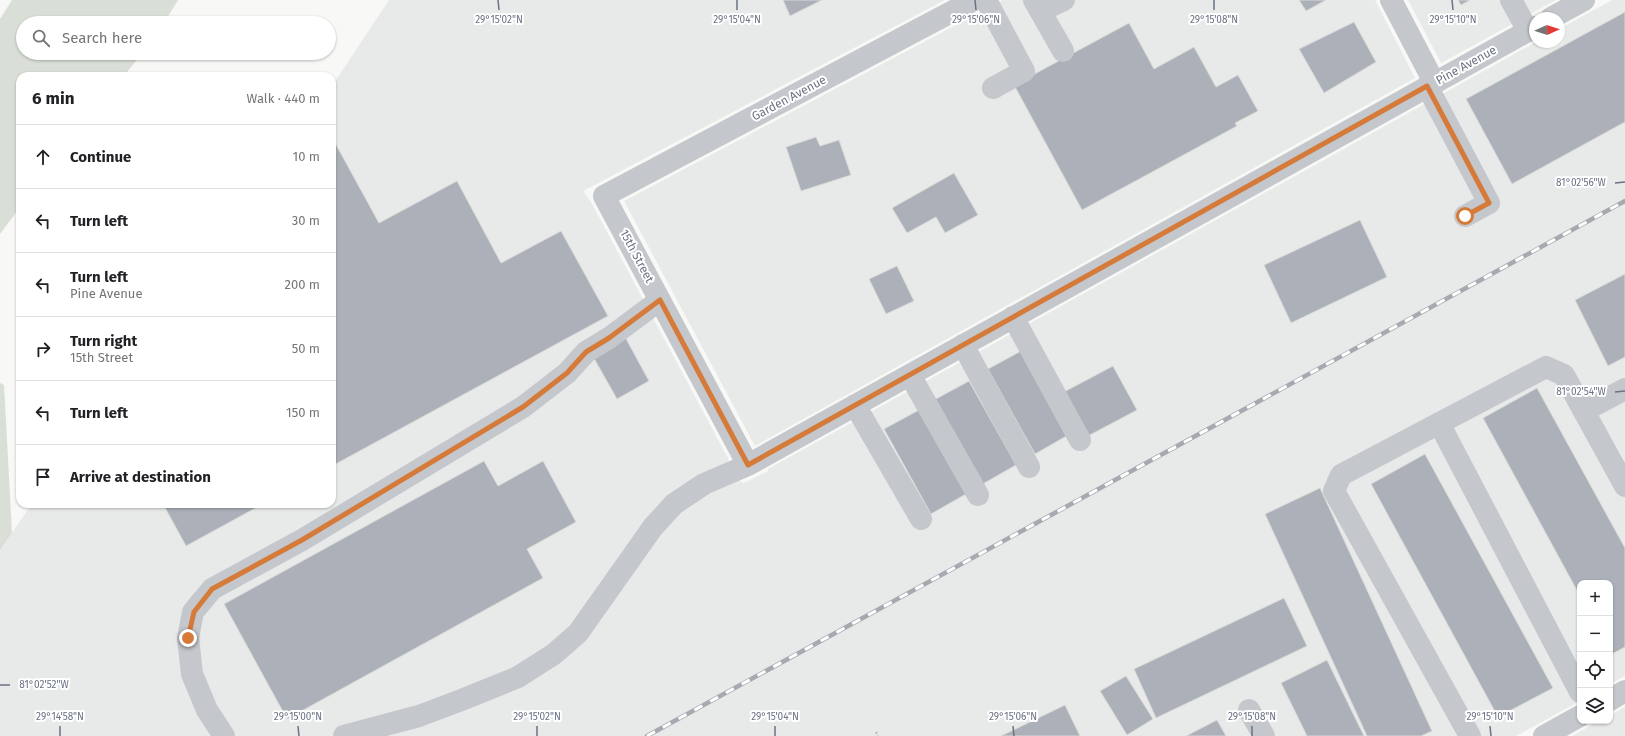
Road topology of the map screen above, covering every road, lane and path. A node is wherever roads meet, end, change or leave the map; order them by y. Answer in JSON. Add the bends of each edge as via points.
{"nodes":[{"id":1,"x":974,"y":0,"type":"edge"},
{"id":2,"x":986,"y":0,"type":"edge"},
{"id":3,"x":1064,"y":0,"type":"edge"},
{"id":4,"x":1392,"y":0,"type":"edge"},
{"id":5,"x":1511,"y":0,"type":"edge"},
{"id":6,"x":1584,"y":0,"type":"edge"},
{"id":7,"x":1037,"y":6,"type":"edge"},
{"id":8,"x":1562,"y":12,"type":"edge"},
{"id":9,"x":1529,"y":26,"type":"edge"},
{"id":10,"x":1529,"y":30,"type":"edge"},
{"id":11,"x":1063,"y":51,"type":"dead end"},
{"id":12,"x":1431,"y":84,"type":"junction"},
{"id":13,"x":993,"y":88,"type":"dead end"},
{"id":14,"x":604,"y":196,"type":"joint"},
{"id":15,"x":1465,"y":216,"type":"dead end"},
{"id":16,"x":660,"y":300,"type":"junction"},
{"id":17,"x":1014,"y":317,"type":"junction"},
{"id":18,"x":963,"y":345,"type":"junction"},
{"id":19,"x":910,"y":375,"type":"junction"},
{"id":20,"x":1625,"y":389,"type":"edge"},
{"id":21,"x":856,"y":405,"type":"junction"},
{"id":22,"x":1584,"y":411,"type":"junction"},
{"id":23,"x":1439,"y":423,"type":"junction"},
{"id":24,"x":1080,"y":440,"type":"dead end"},
{"id":25,"x":748,"y":465,"type":"junction"},
{"id":26,"x":1029,"y":467,"type":"dead end"},
{"id":27,"x":1625,"y":486,"type":"edge"},
{"id":28,"x":978,"y":495,"type":"dead end"},
{"id":29,"x":921,"y":519,"type":"dead end"},
{"id":30,"x":1578,"y":688,"type":"edge"},
{"id":31,"x":1625,"y":691,"type":"edge"},
{"id":32,"x":1613,"y":698,"type":"edge"},
{"id":33,"x":1249,"y":710,"type":"dead end"},
{"id":34,"x":1577,"y":718,"type":"edge"},
{"id":35,"x":876,"y":732,"type":"dead end"},
{"id":36,"x":224,"y":736,"type":"edge"},
{"id":37,"x":344,"y":736,"type":"edge"},
{"id":38,"x":878,"y":736,"type":"edge"},
{"id":39,"x":1264,"y":736,"type":"edge"},
{"id":40,"x":1470,"y":736,"type":"edge"},
{"id":41,"x":1544,"y":736,"type":"edge"}],
"edges":[{"from":1,"to":14,"type":"street","name":"Garden Avenue"},
{"from":2,"to":13,"type":"street","via":[[1024,71]]},
{"from":3,"to":7,"type":"street"},
{"from":4,"to":12,"type":"street"},
{"from":5,"to":9,"type":"street"},
{"from":6,"to":8,"type":"street"},
{"from":7,"to":11,"type":"street"},
{"from":10,"to":12,"type":"street","name":"Pine Avenue"},
{"from":12,"to":15,"type":"street","via":[[1489,203]]},
{"from":12,"to":17,"type":"street","name":"Pine Avenue"},
{"from":14,"to":16,"type":"street","name":"15th Street"},
{"from":16,"to":25,"type":"street","name":"15th Street"},
{"from":16,"to":36,"type":"street","via":[[586,352],[567,373],[523,407],[302,540],[212,589],[194,612],[188,638],[192,674],[207,710]]},
{"from":17,"to":18,"type":"street","name":"Pine Avenue"},
{"from":17,"to":24,"type":"street"},
{"from":18,"to":19,"type":"street","name":"Pine Avenue"},
{"from":18,"to":26,"type":"street"},
{"from":19,"to":21,"type":"street","name":"Pine Avenue"},
{"from":19,"to":28,"type":"street"},
{"from":20,"to":22,"type":"street"},
{"from":21,"to":25,"type":"street","name":"Pine Avenue"},
{"from":21,"to":29,"type":"street"},
{"from":22,"to":23,"type":"street","via":[[1564,375],[1546,366]]},
{"from":22,"to":27,"type":"street"},
{"from":23,"to":30,"type":"street"},
{"from":23,"to":40,"type":"street","via":[[1341,475],[1334,491]]},
{"from":25,"to":37,"type":"street","name":"Pine Avenue","via":[[704,484],[674,504],[653,527],[578,633],[554,654],[518,677],[464,699],[420,716]]},
{"from":31,"to":32,"type":"street"},
{"from":33,"to":39,"type":"street"},
{"from":34,"to":41,"type":"street"},
{"from":35,"to":38,"type":"path"}]}
